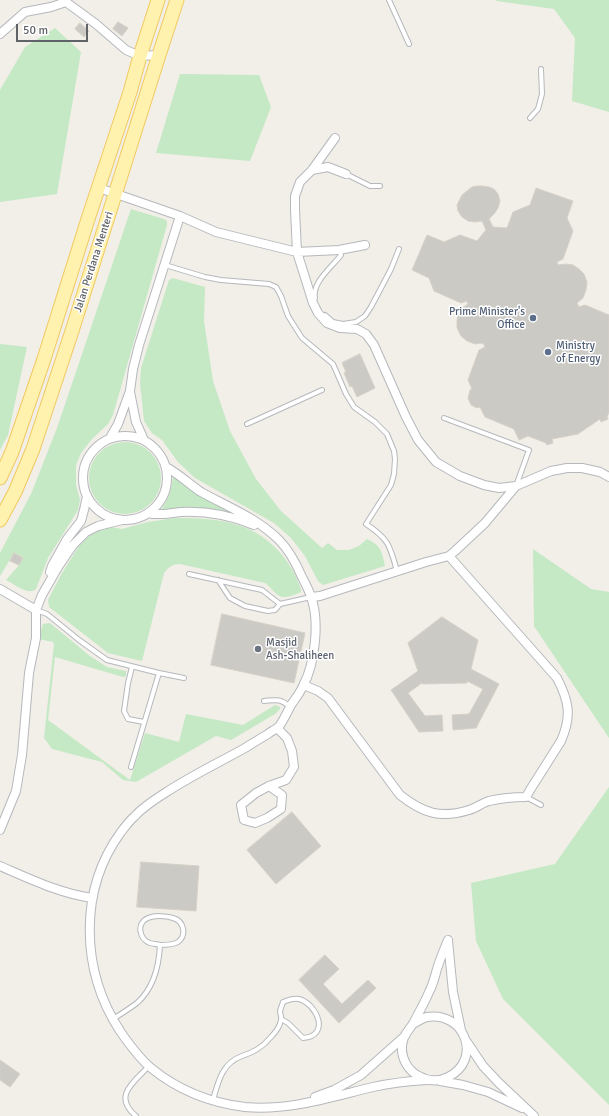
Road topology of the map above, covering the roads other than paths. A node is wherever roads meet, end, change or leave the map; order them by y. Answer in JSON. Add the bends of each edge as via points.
{"nodes":[{"id":1,"x":158,"y":0,"type":"edge"},
{"id":2,"x":177,"y":0,"type":"edge"},
{"id":3,"x":389,"y":0,"type":"edge"},
{"id":4,"x":66,"y":1,"type":"edge"},
{"id":5,"x":0,"y":34,"type":"edge"},
{"id":6,"x":409,"y":44,"type":"dead end"},
{"id":7,"x":159,"y":55,"type":"junction"},
{"id":8,"x":140,"y":56,"type":"junction"},
{"id":9,"x":541,"y":69,"type":"dead end"},
{"id":10,"x":530,"y":118,"type":"dead end"},
{"id":11,"x":335,"y":138,"type":"dead end"},
{"id":12,"x":312,"y":170,"type":"junction"},
{"id":13,"x":346,"y":174,"type":"joint"},
{"id":14,"x":380,"y":186,"type":"dead end"},
{"id":15,"x":99,"y":188,"type":"junction"},
{"id":16,"x":115,"y":194,"type":"junction"},
{"id":17,"x":180,"y":216,"type":"junction"},
{"id":18,"x":365,"y":244,"type":"dead end"},
{"id":19,"x":399,"y":249,"type":"dead end"},
{"id":20,"x":339,"y":250,"type":"junction"},
{"id":21,"x":297,"y":252,"type":"junction"},
{"id":22,"x":165,"y":264,"type":"junction"},
{"id":23,"x":60,"y":309,"type":"junction"},
{"id":24,"x":322,"y":390,"type":"dead end"},
{"id":25,"x":130,"y":391,"type":"junction"},
{"id":26,"x":444,"y":418,"type":"dead end"},
{"id":27,"x":247,"y":424,"type":"dead end"},
{"id":28,"x":110,"y":438,"type":"junction"},
{"id":29,"x":144,"y":440,"type":"junction"},
{"id":30,"x":166,"y":467,"type":"junction"},
{"id":31,"x":609,"y":477,"type":"edge"},
{"id":32,"x":0,"y":478,"type":"edge"},
{"id":33,"x":516,"y":486,"type":"junction"},
{"id":34,"x":87,"y":496,"type":"junction"},
{"id":35,"x":148,"y":513,"type":"junction"},
{"id":36,"x":0,"y":520,"type":"edge"},
{"id":37,"x":122,"y":520,"type":"junction"},
{"id":38,"x":266,"y":529,"type":"junction"},
{"id":39,"x":449,"y":556,"type":"junction"},
{"id":40,"x":397,"y":571,"type":"junction"},
{"id":41,"x":188,"y":574,"type":"dead end"},
{"id":42,"x":218,"y":580,"type":"junction"},
{"id":43,"x":0,"y":589,"type":"edge"},
{"id":44,"x":42,"y":595,"type":"junction"},
{"id":45,"x":311,"y":597,"type":"junction"},
{"id":46,"x":280,"y":604,"type":"junction"},
{"id":47,"x":36,"y":610,"type":"junction"},
{"id":48,"x":132,"y":667,"type":"junction"},
{"id":49,"x":159,"y":673,"type":"junction"},
{"id":50,"x":184,"y":678,"type":"dead end"},
{"id":51,"x":304,"y":685,"type":"junction"},
{"id":52,"x":264,"y":701,"type":"dead end"},
{"id":53,"x":290,"y":707,"type":"junction"},
{"id":54,"x":144,"y":722,"type":"junction"},
{"id":55,"x":277,"y":728,"type":"junction"},
{"id":56,"x":131,"y":767,"type":"dead end"},
{"id":57,"x":269,"y":786,"type":"junction"},
{"id":58,"x":526,"y":797,"type":"junction"},
{"id":59,"x":541,"y":805,"type":"dead end"},
{"id":60,"x":0,"y":830,"type":"edge"},
{"id":61,"x":0,"y":866,"type":"edge"},
{"id":62,"x":92,"y":898,"type":"junction"},
{"id":63,"x":160,"y":945,"type":"junction"},
{"id":64,"x":113,"y":1019,"type":"junction"},
{"id":65,"x":281,"y":1019,"type":"junction"},
{"id":66,"x":413,"y":1024,"type":"junction"},
{"id":67,"x":461,"y":1030,"type":"junction"},
{"id":68,"x":404,"y":1036,"type":"junction"},
{"id":69,"x":466,"y":1040,"type":"junction"},
{"id":70,"x":149,"y":1066,"type":"junction"},
{"id":71,"x":427,"y":1080,"type":"junction"},
{"id":72,"x":437,"y":1081,"type":"junction"},
{"id":73,"x":213,"y":1100,"type":"junction"},
{"id":74,"x":298,"y":1104,"type":"junction"},
{"id":75,"x":532,"y":1115,"type":"edge"},
{"id":76,"x":136,"y":1116,"type":"edge"}],
"edges":[{"from":1,"to":8,"type":"main road","name":"Jalan Perdana Menteri"},
{"from":2,"to":7,"type":"main road","name":"Jalan Perdana Menteri"},
{"from":3,"to":6,"type":"lane"},
{"from":4,"to":5,"type":"street","via":[[25,12]]},
{"from":4,"to":8,"type":"street","via":[[126,50]]},
{"from":7,"to":8,"type":"street"},
{"from":7,"to":16,"type":"main road","name":"Jalan Perdana Menteri"},
{"from":8,"to":15,"type":"main road","name":"Jalan Perdana Menteri"},
{"from":9,"to":10,"type":"lane","via":[[542,94],[538,109]]},
{"from":11,"to":12,"type":"street"},
{"from":12,"to":13,"type":"street","via":[[328,167]]},
{"from":12,"to":21,"type":"street","via":[[300,182],[295,196]]},
{"from":13,"to":14,"type":"lane","via":[[370,186]]},
{"from":15,"to":16,"type":"street"},
{"from":15,"to":23,"type":"main road","name":"Jalan Perdana Menteri"},
{"from":16,"to":17,"type":"street"},
{"from":16,"to":23,"type":"main road","via":[[103,202],[73,293]]},
{"from":16,"to":36,"type":"main road","name":"Jalan Perdana Menteri","via":[[33,449]]},
{"from":17,"to":21,"type":"street","via":[[216,232]]},
{"from":17,"to":22,"type":"street"},
{"from":18,"to":20,"type":"street"},
{"from":19,"to":20,"type":"lane","via":[[365,316],[356,322],[344,324],[333,322],[326,317],[317,306],[314,294],[319,281],[340,255]]},
{"from":20,"to":21,"type":"street"},
{"from":21,"to":33,"type":"street","via":[[318,313],[327,323],[340,328],[357,329],[366,334],[374,345],[418,440],[436,462],[460,476],[484,485],[499,488]]},
{"from":22,"to":25,"type":"street","via":[[132,370]]},
{"from":22,"to":40,"type":"lane","via":[[205,277],[276,287],[288,316],[302,338],[333,364],[354,407],[387,434],[392,445],[395,459],[391,485],[366,524],[384,538]]},
{"from":23,"to":32,"type":"main road","name":"Jalan Perdana Menteri","via":[[20,431]]},
{"from":24,"to":27,"type":"lane"},
{"from":25,"to":28,"type":"street"},
{"from":25,"to":29,"type":"street","via":[[136,422]]},
{"from":26,"to":33,"type":"lane","via":[[529,450]]},
{"from":28,"to":29,"type":"street","via":[[133,436]]},
{"from":28,"to":34,"type":"street","via":[[98,445],[89,456],[84,469],[83,483]]},
{"from":29,"to":30,"type":"street","via":[[154,446]]},
{"from":30,"to":35,"type":"street","via":[[168,480],[165,493],[158,505]]},
{"from":30,"to":38,"type":"street"},
{"from":31,"to":33,"type":"street","via":[[582,468],[567,468],[551,471]]},
{"from":33,"to":39,"type":"street","via":[[485,523]]},
{"from":34,"to":37,"type":"street","via":[[96,508],[108,516]]},
{"from":34,"to":44,"type":"street","via":[[81,521],[67,539],[52,566]]},
{"from":35,"to":37,"type":"street","via":[[136,519]]},
{"from":35,"to":38,"type":"street","via":[[220,515]]},
{"from":37,"to":44,"type":"street","via":[[86,532],[73,545]]},
{"from":38,"to":45,"type":"street","via":[[294,558]]},
{"from":39,"to":40,"type":"street"},
{"from":39,"to":58,"type":"street","via":[[557,678],[567,700],[565,732]]},
{"from":40,"to":45,"type":"street"},
{"from":41,"to":42,"type":"lane"},
{"from":42,"to":46,"type":"lane","via":[[262,590]]},
{"from":42,"to":46,"type":"lane","via":[[230,598],[245,606],[268,611],[275,610]]},
{"from":43,"to":47,"type":"street"},
{"from":44,"to":47,"type":"street"},
{"from":45,"to":46,"type":"lane"},
{"from":45,"to":51,"type":"street","via":[[316,635]]},
{"from":47,"to":48,"type":"lane","via":[[47,614],[106,660]]},
{"from":47,"to":60,"type":"street","via":[[36,638],[29,673],[22,755],[16,791]]},
{"from":48,"to":49,"type":"lane"},
{"from":48,"to":54,"type":"lane","via":[[124,711],[128,718]]},
{"from":49,"to":50,"type":"lane"},
{"from":49,"to":54,"type":"lane"},
{"from":51,"to":53,"type":"street"},
{"from":51,"to":58,"type":"street","via":[[328,698],[400,795],[413,806],[436,814],[449,814],[461,813],[502,798]]},
{"from":52,"to":53,"type":"lane","via":[[278,700]]},
{"from":53,"to":55,"type":"street"},
{"from":54,"to":56,"type":"lane"},
{"from":55,"to":57,"type":"street","via":[[286,738],[292,751],[294,767],[286,780]]},
{"from":55,"to":62,"type":"street","via":[[185,780],[150,802],[134,816],[107,855]]},
{"from":57,"to":57,"type":"street","via":[[241,805],[244,820],[255,823],[281,809],[282,795]]},
{"from":58,"to":59,"type":"lane"},
{"from":61,"to":62,"type":"street","via":[[62,891]]},
{"from":62,"to":64,"type":"street","via":[[90,951],[105,1004]]},
{"from":63,"to":63,"type":"lane","via":[[150,943],[140,934],[142,922],[154,916],[176,919],[184,930],[182,938],[176,943]]},
{"from":63,"to":64,"type":"lane","via":[[155,976],[148,991],[138,1002]]},
{"from":64,"to":70,"type":"street","via":[[128,1042]]},
{"from":65,"to":65,"type":"lane","via":[[280,1009],[283,1002],[298,999],[305,1002],[316,1014],[319,1029],[314,1035],[303,1038]]},
{"from":65,"to":73,"type":"lane","via":[[278,1028],[261,1048],[240,1056],[223,1070]]},
{"from":66,"to":67,"type":"street","via":[[425,1018],[438,1016],[451,1021]]},
{"from":66,"to":67,"type":"street","via":[[430,990],[448,940],[453,992]]},
{"from":66,"to":68,"type":"street"},
{"from":67,"to":69,"type":"street"},
{"from":68,"to":71,"type":"street","via":[[402,1052],[408,1068]]},
{"from":68,"to":74,"type":"street","via":[[361,1075],[334,1090]]},
{"from":69,"to":72,"type":"street","via":[[467,1049],[461,1067],[455,1074]]},
{"from":69,"to":75,"type":"street","via":[[483,1066]]},
{"from":70,"to":73,"type":"street","via":[[177,1086]]},
{"from":70,"to":76,"type":"lane","via":[[128,1088],[125,1096],[126,1105]]},
{"from":71,"to":72,"type":"street"},
{"from":71,"to":74,"type":"street","via":[[374,1087]]},
{"from":72,"to":75,"type":"street","via":[[488,1092]]},
{"from":73,"to":74,"type":"street","via":[[260,1108]]}]}
